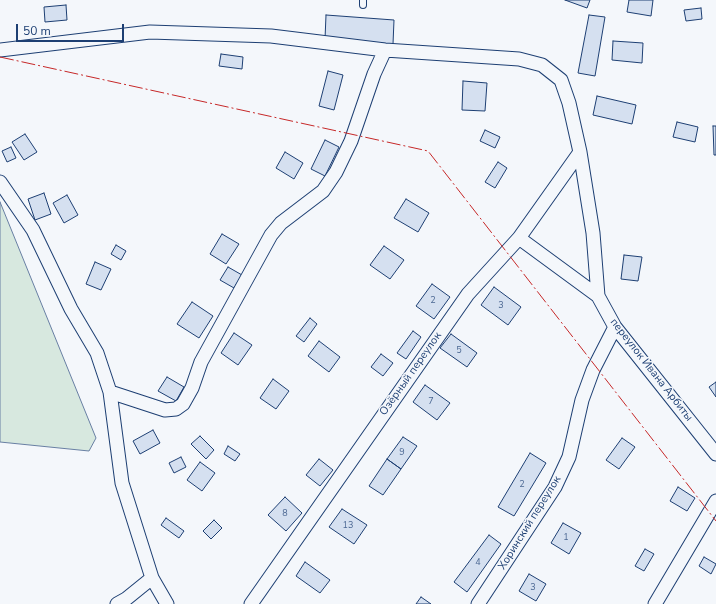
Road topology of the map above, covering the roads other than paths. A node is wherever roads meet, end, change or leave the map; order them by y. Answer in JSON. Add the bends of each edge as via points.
{"nodes":[{"id":1,"x":0,"y":50,"type":"edge"},
{"id":2,"x":385,"y":50,"type":"junction"},
{"id":3,"x":580,"y":152,"type":"junction"},
{"id":4,"x":0,"y":182,"type":"edge"},
{"id":5,"x":519,"y":238,"type":"junction"},
{"id":6,"x":598,"y":296,"type":"junction"},
{"id":7,"x":615,"y":327,"type":"junction"},
{"id":8,"x":110,"y":392,"type":"junction"},
{"id":9,"x":716,"y":454,"type":"edge"},
{"id":10,"x":716,"y":501,"type":"edge"},
{"id":11,"x":152,"y":578,"type":"junction"},
{"id":12,"x":117,"y":604,"type":"edge"},
{"id":13,"x":167,"y":604,"type":"edge"},
{"id":14,"x":251,"y":604,"type":"edge"},
{"id":15,"x":478,"y":604,"type":"edge"},
{"id":16,"x":655,"y":604,"type":"edge"}],
"edges":[{"from":1,"to":2,"type":"street","name":"переулок Ивана Арбиты","via":[[150,32],[271,36]]},
{"from":2,"to":3,"type":"street","name":"переулок Ивана Арбиты","via":[[519,59],[542,65],[561,80],[569,102]]},
{"from":2,"to":8,"type":"street","via":[[351,141],[336,172],[323,192],[281,223],[271,235],[205,356],[183,404],[176,409],[165,410]]},
{"from":3,"to":5,"type":"street","name":"Озёрный переулок"},
{"from":3,"to":6,"type":"street","name":"переулок Ивана Арбиты","via":[[593,233]]},
{"from":4,"to":8,"type":"street","via":[[33,230],[71,309],[97,353]]},
{"from":5,"to":6,"type":"street"},
{"from":5,"to":14,"type":"street","name":"Озёрный переулок","via":[[468,294]]},
{"from":6,"to":7,"type":"street","name":"переулок Ивана Арбиты"},
{"from":7,"to":9,"type":"street","name":"переулок Ивана Арбиты"},
{"from":7,"to":15,"type":"street","name":"Хоринский переулок","via":[[593,370],[582,400],[569,457],[555,487]]},
{"from":8,"to":11,"type":"street","via":[[122,483]]},
{"from":10,"to":16,"type":"street"},
{"from":11,"to":12,"type":"street"},
{"from":11,"to":13,"type":"street"}]}
